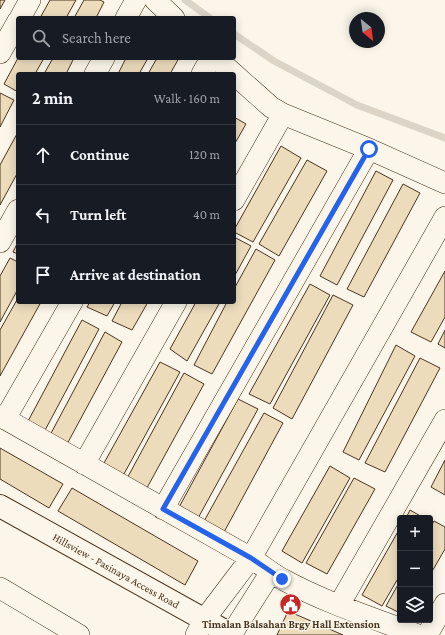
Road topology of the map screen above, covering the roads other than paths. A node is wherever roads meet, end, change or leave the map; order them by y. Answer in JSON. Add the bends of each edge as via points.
{"nodes":[{"id":1,"x":30,"y":0,"type":"edge"},
{"id":2,"x":136,"y":0,"type":"edge"},
{"id":3,"x":155,"y":0,"type":"edge"},
{"id":4,"x":21,"y":16,"type":"edge"},
{"id":5,"x":127,"y":16,"type":"edge"},
{"id":6,"x":172,"y":16,"type":"edge"},
{"id":7,"x":16,"y":25,"type":"edge"},
{"id":8,"x":0,"y":53,"type":"edge"},
{"id":9,"x":103,"y":60,"type":"edge"},
{"id":10,"x":210,"y":60,"type":"edge"},
{"id":11,"x":218,"y":60,"type":"edge"},
{"id":12,"x":96,"y":72,"type":"edge"},
{"id":13,"x":203,"y":72,"type":"edge"},
{"id":14,"x":232,"y":72,"type":"edge"},
{"id":15,"x":236,"y":76,"type":"edge"},
{"id":16,"x":283,"y":114,"type":"junction"},
{"id":17,"x":369,"y":149,"type":"junction"},
{"id":18,"x":445,"y":183,"type":"edge"},
{"id":19,"x":236,"y":196,"type":"edge"},
{"id":20,"x":16,"y":214,"type":"edge"},
{"id":21,"x":445,"y":217,"type":"edge"},
{"id":22,"x":0,"y":242,"type":"edge"},
{"id":23,"x":71,"y":304,"type":"edge"},
{"id":24,"x":175,"y":304,"type":"edge"},
{"id":25,"x":2,"y":418,"type":"edge"},
{"id":26,"x":445,"y":420,"type":"edge"},
{"id":27,"x":84,"y":464,"type":"junction"},
{"id":28,"x":0,"y":506,"type":"edge"},
{"id":29,"x":163,"y":509,"type":"junction"},
{"id":30,"x":251,"y":558,"type":"junction"},
{"id":31,"x":271,"y":572,"type":"junction"},
{"id":32,"x":0,"y":588,"type":"edge"},
{"id":33,"x":445,"y":604,"type":"edge"},
{"id":34,"x":339,"y":605,"type":"junction"},
{"id":35,"x":200,"y":627,"type":"edge"},
{"id":36,"x":80,"y":635,"type":"edge"},
{"id":37,"x":231,"y":635,"type":"edge"},
{"id":38,"x":418,"y":635,"type":"edge"},
{"id":39,"x":427,"y":635,"type":"edge"}],
"edges":[{"from":1,"to":4,"type":"street"},
{"from":2,"to":5,"type":"street"},
{"from":3,"to":6,"type":"street"},
{"from":7,"to":8,"type":"street"},
{"from":9,"to":12,"type":"street"},
{"from":10,"to":13,"type":"street"},
{"from":11,"to":14,"type":"street"},
{"from":15,"to":16,"type":"street","via":[[271,107]]},
{"from":16,"to":17,"type":"street"},
{"from":16,"to":19,"type":"street"},
{"from":17,"to":18,"type":"street"},
{"from":17,"to":29,"type":"street"},
{"from":20,"to":22,"type":"street"},
{"from":21,"to":30,"type":"street"},
{"from":23,"to":25,"type":"street"},
{"from":24,"to":27,"type":"street"},
{"from":25,"to":27,"type":"street"},
{"from":26,"to":34,"type":"street"},
{"from":27,"to":29,"type":"street"},
{"from":28,"to":35,"type":"street","name":"Hillsview - Pasinaya Access Road"},
{"from":29,"to":30,"type":"street"},
{"from":30,"to":31,"type":"street"},
{"from":30,"to":35,"type":"street"},
{"from":31,"to":34,"type":"street","via":[[299,588]]},
{"from":31,"to":37,"type":"street"},
{"from":32,"to":36,"type":"street"},
{"from":33,"to":39,"type":"street"},
{"from":34,"to":38,"type":"street"},
{"from":35,"to":37,"type":"street","name":"Hillsview - Pasinaya Access Road"}]}
